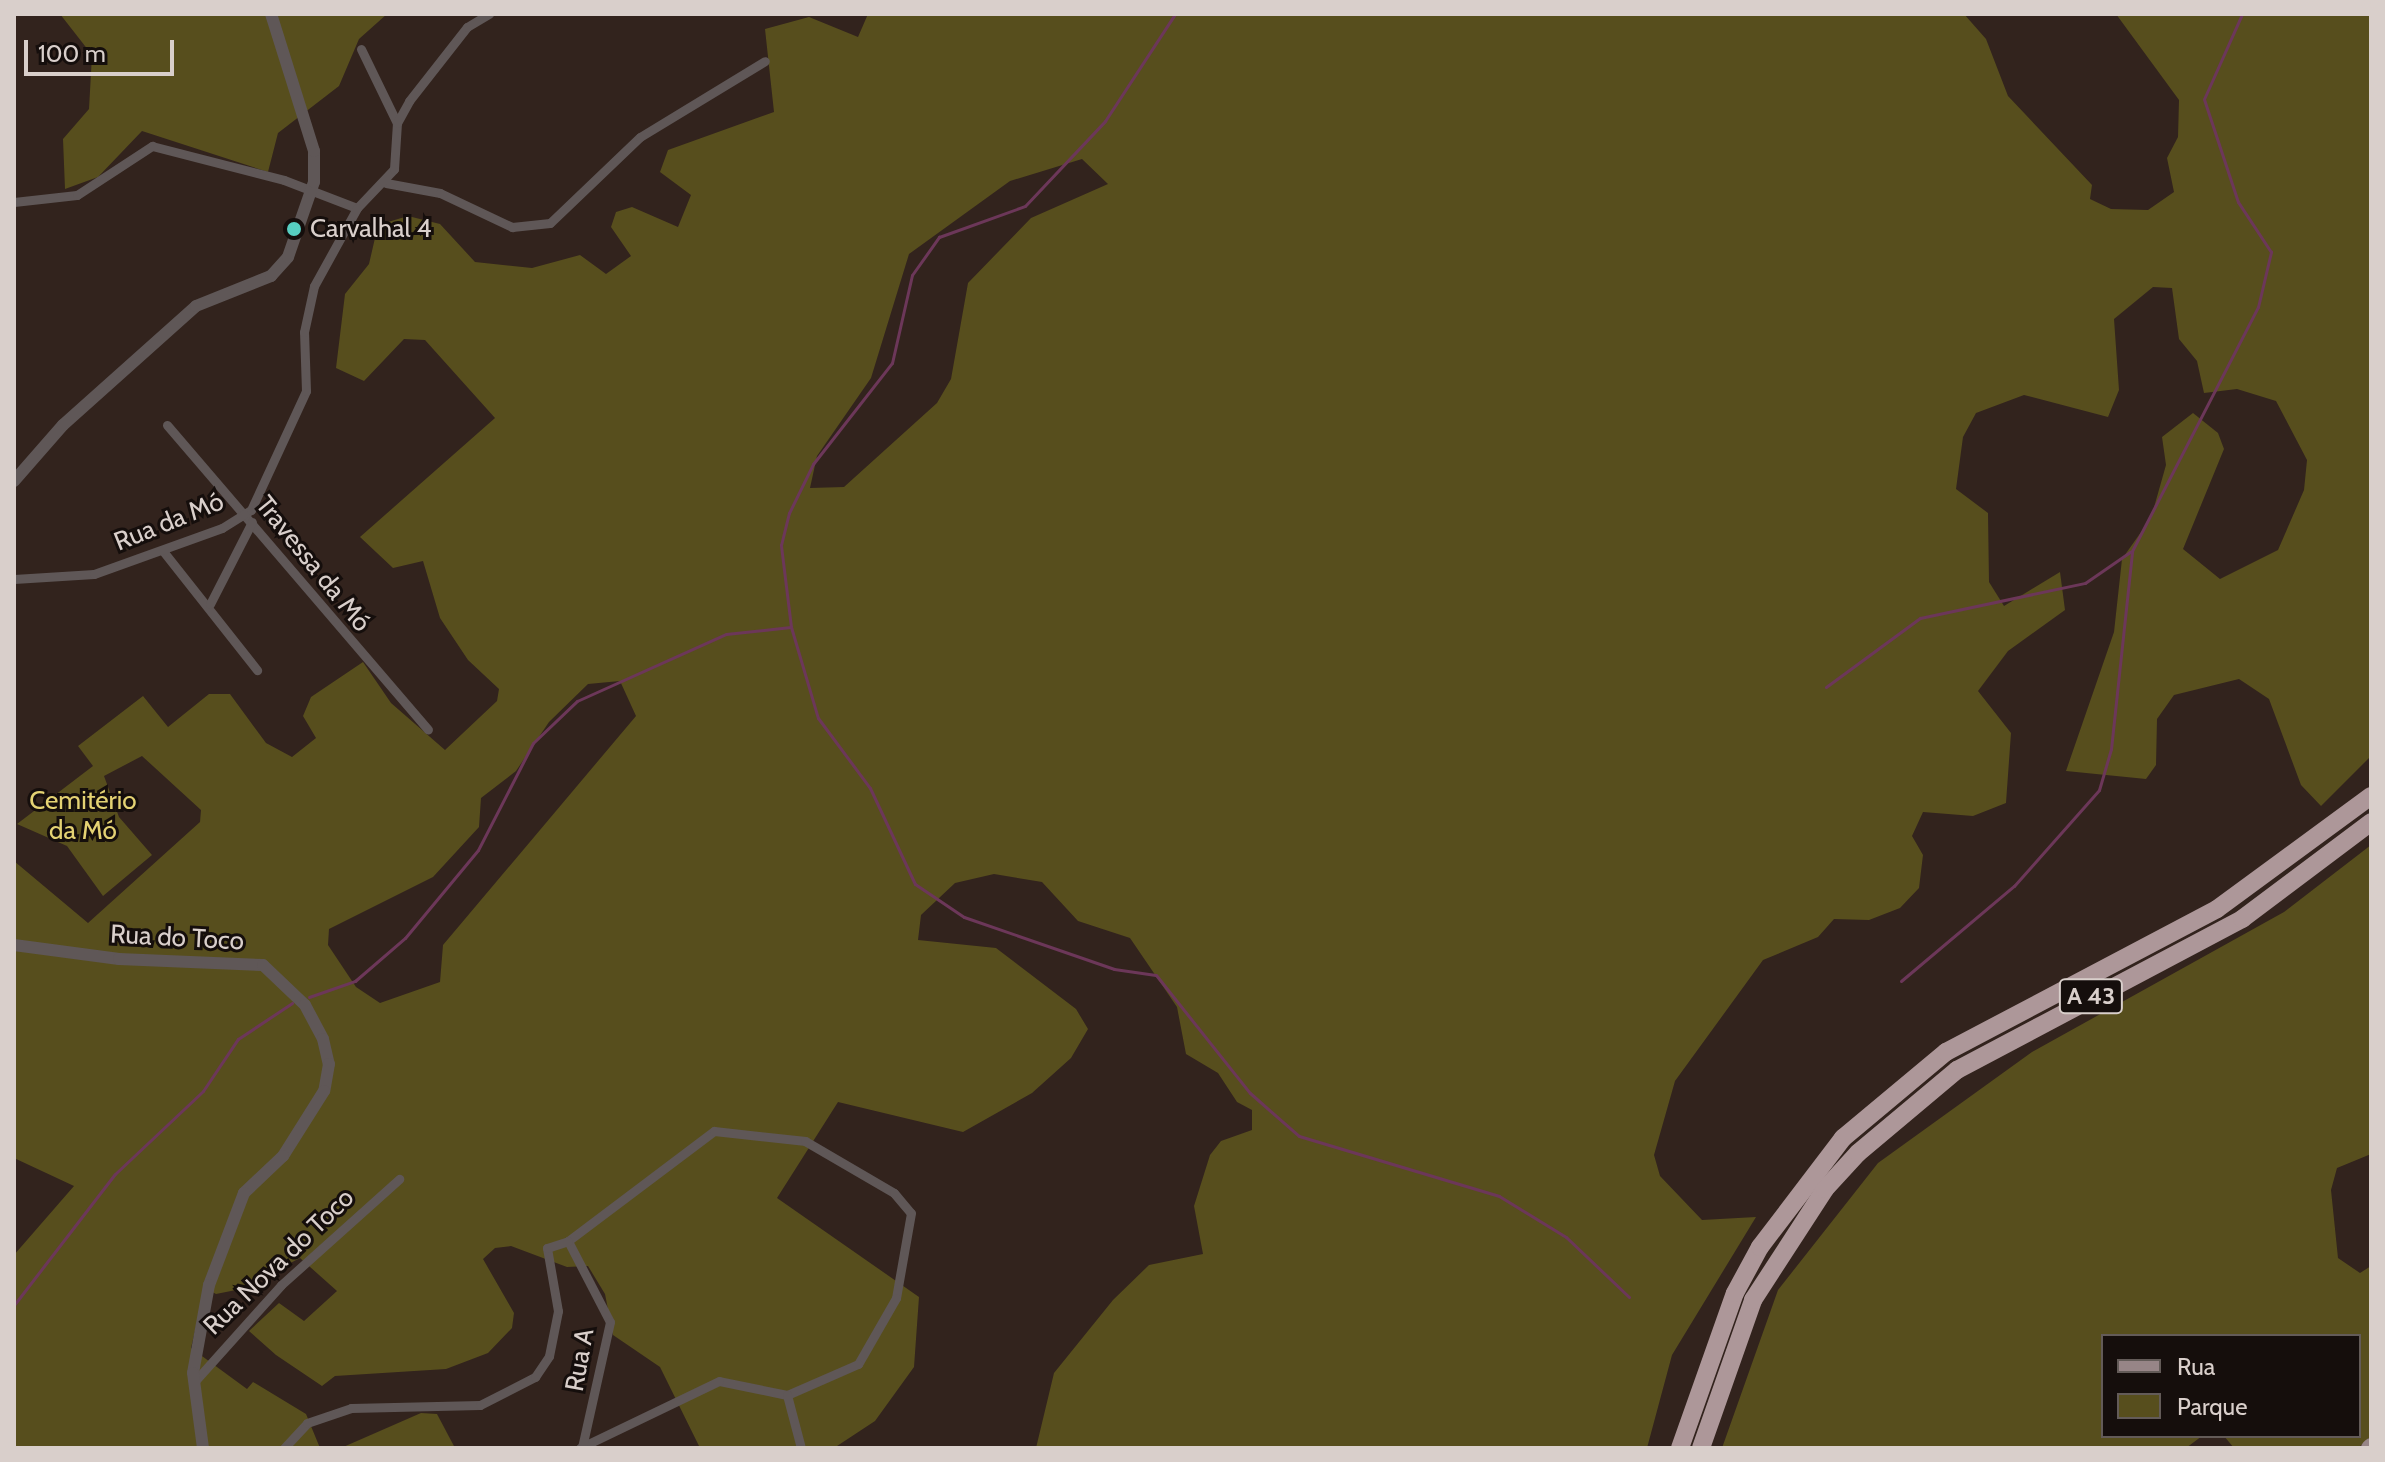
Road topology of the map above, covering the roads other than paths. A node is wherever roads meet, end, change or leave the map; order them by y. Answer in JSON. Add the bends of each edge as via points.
{"nodes":[{"id":1,"x":271,"y":14,"type":"edge"},
{"id":2,"x":489,"y":14,"type":"edge"},
{"id":3,"x":361,"y":49,"type":"dead end"},
{"id":4,"x":765,"y":61,"type":"dead end"},
{"id":5,"x":397,"y":123,"type":"junction"},
{"id":6,"x":386,"y":183,"type":"junction"},
{"id":7,"x":311,"y":190,"type":"junction"},
{"id":8,"x":14,"y":202,"type":"edge"},
{"id":9,"x":357,"y":208,"type":"junction"},
{"id":10,"x":167,"y":425,"type":"dead end"},
{"id":11,"x":14,"y":481,"type":"edge"},
{"id":12,"x":249,"y":518,"type":"junction"},
{"id":13,"x":163,"y":551,"type":"junction"},
{"id":14,"x":14,"y":579,"type":"edge"},
{"id":15,"x":210,"y":604,"type":"junction"},
{"id":16,"x":257,"y":670,"type":"dead end"},
{"id":17,"x":428,"y":729,"type":"dead end"},
{"id":18,"x":2371,"y":796,"type":"edge"},
{"id":19,"x":2371,"y":822,"type":"edge"},
{"id":20,"x":14,"y":945,"type":"edge"},
{"id":21,"x":399,"y":1179,"type":"dead end"},
{"id":22,"x":568,"y":1241,"type":"junction"},
{"id":23,"x":195,"y":1381,"type":"junction"},
{"id":24,"x":787,"y":1395,"type":"junction"},
{"id":25,"x":581,"y":1447,"type":"edge"},
{"id":26,"x":203,"y":1448,"type":"edge"},
{"id":27,"x":284,"y":1448,"type":"edge"},
{"id":28,"x":801,"y":1448,"type":"edge"},
{"id":29,"x":1680,"y":1448,"type":"edge"},
{"id":30,"x":1701,"y":1448,"type":"edge"}],
"edges":[{"from":1,"to":7,"type":"street","via":[[310,121]]},
{"from":2,"to":5,"type":"street","via":[[443,56]]},
{"from":3,"to":5,"type":"street"},
{"from":4,"to":6,"type":"street","via":[[640,137],[550,223],[512,227],[440,193]]},
{"from":5,"to":6,"type":"street"},
{"from":6,"to":9,"type":"street"},
{"from":7,"to":8,"type":"street","via":[[152,146],[77,195]]},
{"from":7,"to":9,"type":"street"},
{"from":7,"to":11,"type":"street","via":[[288,257],[271,276],[196,306],[63,425]]},
{"from":9,"to":12,"type":"street","name":"Rua da Mó","via":[[307,308],[306,391]]},
{"from":10,"to":12,"type":"street","name":"Travessa da Mó"},
{"from":12,"to":13,"type":"street","name":"Rua da Mó"},
{"from":12,"to":15,"type":"street"},
{"from":12,"to":17,"type":"street","name":"Travessa da Mó"},
{"from":13,"to":14,"type":"street","name":"Rua da Mó","via":[[86,576]]},
{"from":13,"to":15,"type":"street"},
{"from":15,"to":16,"type":"street"},
{"from":18,"to":29,"type":"highway","number":"A 43","via":[[2217,909],[1946,1052],[1859,1123],[1809,1177],[1760,1247],[1706,1361]]},
{"from":19,"to":30,"type":"highway","number":"A 43","via":[[2242,919],[1957,1070],[1825,1189],[1753,1300]]},
{"from":20,"to":23,"type":"street","name":"Rua do Toco","via":[[119,959],[263,965],[305,1005],[329,1064],[307,1121],[228,1221],[196,1346]]},
{"from":21,"to":23,"type":"street","name":"Rua Nova do Toco","via":[[281,1285]]},
{"from":22,"to":24,"type":"street","via":[[714,1131],[805,1141],[894,1193],[911,1213],[896,1298],[880,1335],[858,1364]]},
{"from":22,"to":25,"type":"street","name":"Rua A","via":[[610,1322]]},
{"from":22,"to":27,"type":"street","via":[[547,1248],[558,1311],[549,1356],[535,1377],[480,1405],[351,1408],[307,1423]]},
{"from":23,"to":26,"type":"street"},
{"from":24,"to":25,"type":"street","via":[[719,1381]]},
{"from":24,"to":28,"type":"street"}]}
